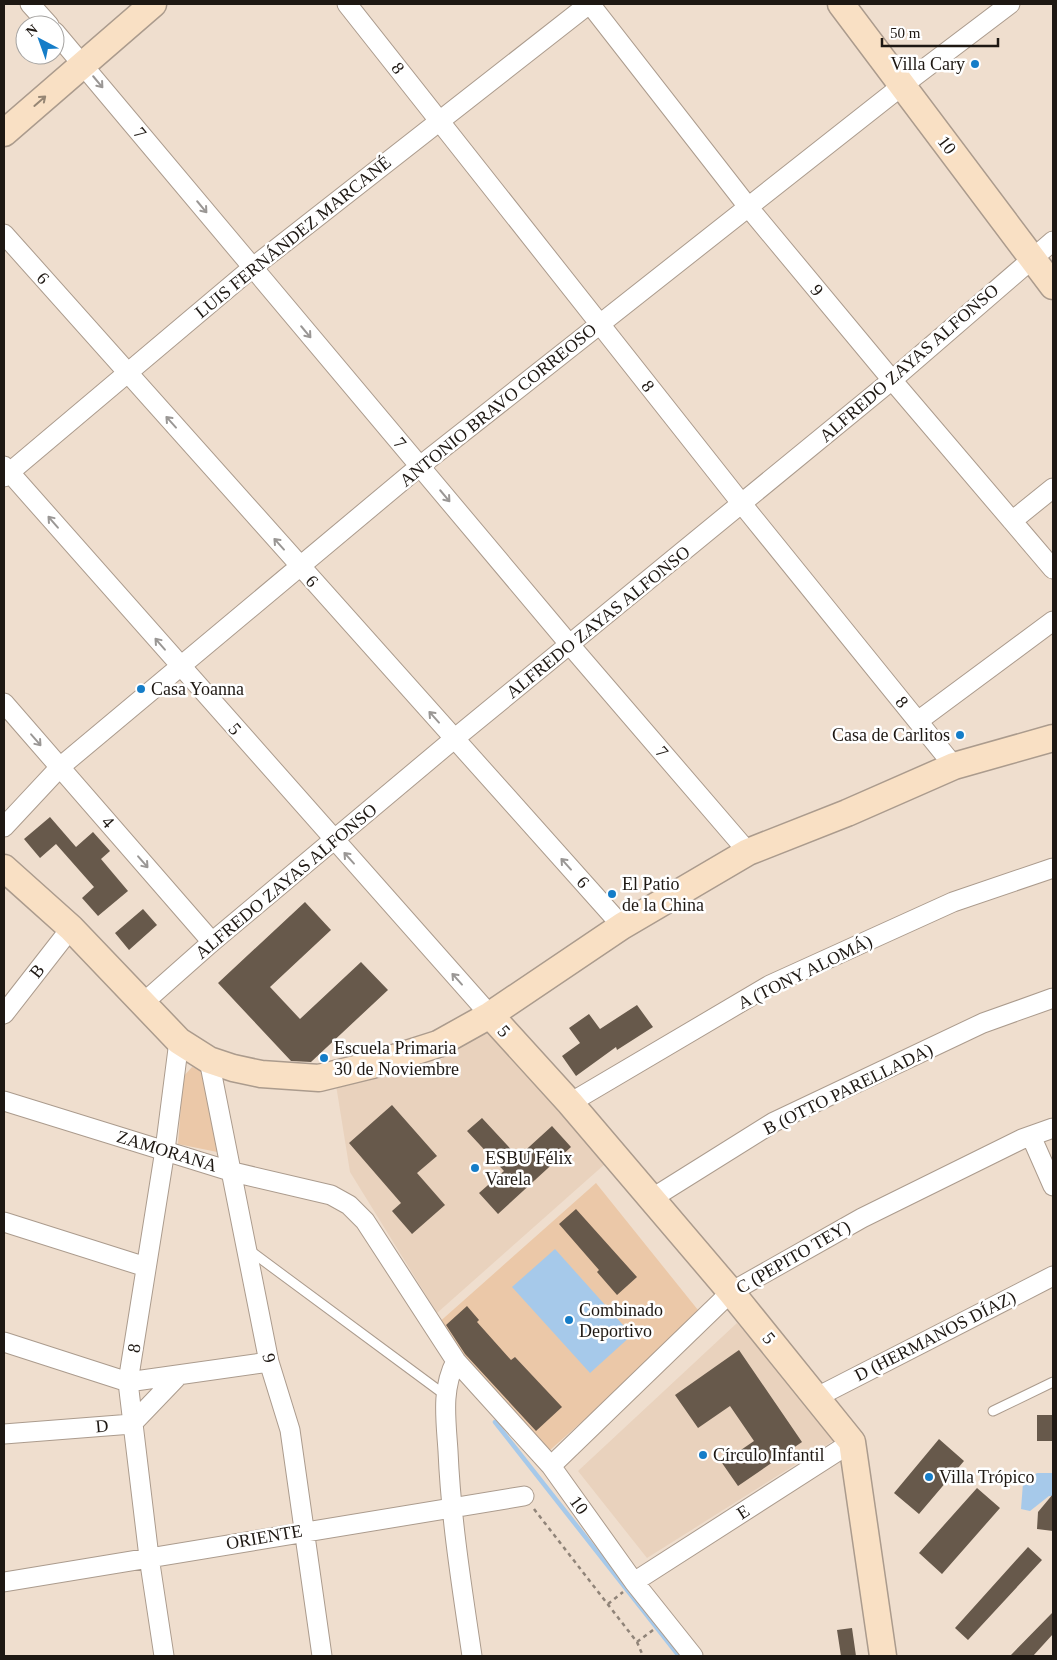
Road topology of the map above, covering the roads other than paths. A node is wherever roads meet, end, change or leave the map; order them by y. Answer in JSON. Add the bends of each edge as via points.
{"nodes":[{"id":1,"x":30,"y":4,"type":"edge"},
{"id":2,"x":153,"y":4,"type":"edge"},
{"id":3,"x":347,"y":4,"type":"edge"},
{"id":4,"x":589,"y":4,"type":"edge"},
{"id":5,"x":841,"y":4,"type":"edge"},
{"id":6,"x":1010,"y":4,"type":"edge"},
{"id":7,"x":40,"y":15,"type":"edge"},
{"id":8,"x":65,"y":43,"type":"edge"},
{"id":9,"x":83,"y":64,"type":"junction"},
{"id":10,"x":903,"y":85,"type":"junction"},
{"id":11,"x":439,"y":121,"type":"junction"},
{"id":12,"x":4,"y":133,"type":"edge"},
{"id":13,"x":749,"y":208,"type":"junction"},
{"id":14,"x":4,"y":234,"type":"edge"},
{"id":15,"x":1053,"y":240,"type":"edge"},
{"id":16,"x":1032,"y":258,"type":"junction"},
{"id":17,"x":252,"y":268,"type":"junction"},
{"id":18,"x":1053,"y":286,"type":"edge"},
{"id":19,"x":599,"y":324,"type":"junction"},
{"id":20,"x":126,"y":372,"type":"junction"},
{"id":21,"x":892,"y":380,"type":"junction"},
{"id":22,"x":420,"y":466,"type":"junction"},
{"id":23,"x":5,"y":472,"type":"edge"},
{"id":24,"x":1053,"y":488,"type":"edge"},
{"id":25,"x":742,"y":504,"type":"junction"},
{"id":26,"x":1012,"y":521,"type":"junction"},
{"id":27,"x":300,"y":568,"type":"junction"},
{"id":28,"x":1053,"y":569,"type":"edge"},
{"id":29,"x":1053,"y":621,"type":"edge"},
{"id":30,"x":570,"y":645,"type":"junction"},
{"id":31,"x":179,"y":666,"type":"junction"},
{"id":32,"x":4,"y":703,"type":"edge"},
{"id":33,"x":918,"y":721,"type":"junction"},
{"id":34,"x":1053,"y":738,"type":"edge"},
{"id":35,"x":454,"y":739,"type":"junction"},
{"id":36,"x":954,"y":766,"type":"junction"},
{"id":37,"x":60,"y":767,"type":"junction"},
{"id":38,"x":4,"y":827,"type":"edge"},
{"id":39,"x":333,"y":840,"type":"junction"},
{"id":40,"x":748,"y":852,"type":"junction"},
{"id":41,"x":4,"y":868,"type":"edge"},
{"id":42,"x":1053,"y":868,"type":"edge"},
{"id":43,"x":622,"y":926,"type":"junction"},
{"id":44,"x":71,"y":928,"type":"junction"},
{"id":45,"x":212,"y":942,"type":"junction"},
{"id":46,"x":1053,"y":998,"type":"edge"},
{"id":47,"x":142,"y":1004,"type":"junction"},
{"id":48,"x":4,"y":1014,"type":"edge"},
{"id":49,"x":490,"y":1015,"type":"junction"},
{"id":50,"x":179,"y":1040,"type":"junction"},
{"id":51,"x":209,"y":1060,"type":"junction"},
{"id":52,"x":4,"y":1101,"type":"edge"},
{"id":53,"x":570,"y":1103,"type":"junction"},
{"id":54,"x":1053,"y":1128,"type":"edge"},
{"id":55,"x":1031,"y":1136,"type":"junction"},
{"id":56,"x":165,"y":1150,"type":"junction"},
{"id":57,"x":233,"y":1172,"type":"junction"},
{"id":58,"x":1053,"y":1186,"type":"edge"},
{"id":59,"x":331,"y":1196,"type":"joint"},
{"id":60,"x":651,"y":1199,"type":"junction"},
{"id":61,"x":4,"y":1222,"type":"edge"},
{"id":62,"x":247,"y":1248,"type":"junction"},
{"id":63,"x":146,"y":1267,"type":"junction"},
{"id":64,"x":1053,"y":1276,"type":"edge"},
{"id":65,"x":731,"y":1292,"type":"junction"},
{"id":66,"x":4,"y":1342,"type":"edge"},
{"id":67,"x":456,"y":1361,"type":"junction"},
{"id":68,"x":270,"y":1362,"type":"junction"},
{"id":69,"x":179,"y":1375,"type":"junction"},
{"id":70,"x":128,"y":1382,"type":"junction"},
{"id":71,"x":1053,"y":1382,"type":"edge"},
{"id":72,"x":445,"y":1395,"type":"junction"},
{"id":73,"x":818,"y":1397,"type":"junction"},
{"id":74,"x":993,"y":1411,"type":"dead end"},
{"id":75,"x":132,"y":1424,"type":"junction"},
{"id":76,"x":4,"y":1434,"type":"edge"},
{"id":77,"x":852,"y":1442,"type":"junction"},
{"id":78,"x":551,"y":1466,"type":"junction"},
{"id":79,"x":524,"y":1496,"type":"road end"},
{"id":80,"x":450,"y":1507,"type":"junction"},
{"id":81,"x":303,"y":1530,"type":"junction"},
{"id":82,"x":149,"y":1557,"type":"junction"},
{"id":83,"x":4,"y":1582,"type":"edge"},
{"id":84,"x":634,"y":1582,"type":"junction"},
{"id":85,"x":164,"y":1656,"type":"edge"},
{"id":86,"x":322,"y":1656,"type":"edge"},
{"id":87,"x":472,"y":1656,"type":"edge"},
{"id":88,"x":693,"y":1656,"type":"edge"},
{"id":89,"x":883,"y":1656,"type":"edge"}],
"edges":[{"from":1,"to":7,"type":"street"},
{"from":2,"to":9,"type":"main road"},
{"from":3,"to":11,"type":"street","name":"8"},
{"from":4,"to":11,"type":"street","name":"LUIS FERNÁNDEZ MARCANÉ"},
{"from":4,"to":13,"type":"street","name":"9"},
{"from":5,"to":10,"type":"main road","name":"10"},
{"from":6,"to":10,"type":"street","name":"ANTONIO BRAVO CORREOSO"},
{"from":8,"to":9,"type":"street","name":"7"},
{"from":12,"to":9,"type":"main road","one_way":true},
{"from":9,"to":17,"type":"street","name":"7","one_way":true},
{"from":10,"to":13,"type":"street","name":"ANTONIO BRAVO CORREOSO"},
{"from":10,"to":16,"type":"main road","name":"10"},
{"from":11,"to":17,"type":"street","name":"LUIS FERNÁNDEZ MARCANÉ"},
{"from":11,"to":19,"type":"street","name":"8"},
{"from":13,"to":19,"type":"street","name":"ANTONIO BRAVO CORREOSO"},
{"from":13,"to":21,"type":"street","name":"9"},
{"from":14,"to":20,"type":"street","name":"6"},
{"from":15,"to":16,"type":"street","name":"ALFREDO ZAYAS ALFONSO"},
{"from":16,"to":18,"type":"main road","name":"10"},
{"from":16,"to":21,"type":"street","name":"ALFREDO ZAYAS ALFONSO"},
{"from":17,"to":20,"type":"street","name":"LUIS FERNÁNDEZ MARCANÉ"},
{"from":17,"to":22,"type":"street","name":"7","one_way":true},
{"from":19,"to":22,"type":"street","name":"ANTONIO BRAVO CORREOSO"},
{"from":19,"to":25,"type":"street","name":"8"},
{"from":20,"to":23,"type":"street","name":"LUIS FERNÁNDEZ MARCANÉ"},
{"from":27,"to":20,"type":"street","name":"6","one_way":true},
{"from":21,"to":25,"type":"street","name":"ALFREDO ZAYAS ALFONSO"},
{"from":21,"to":26,"type":"street","name":"9"},
{"from":22,"to":27,"type":"street","name":"ANTONIO BRAVO CORREOSO"},
{"from":22,"to":30,"type":"street","name":"7","one_way":true},
{"from":31,"to":23,"type":"street","name":"5","one_way":true},
{"from":24,"to":26,"type":"street"},
{"from":25,"to":30,"type":"street","name":"ALFREDO ZAYAS ALFONSO"},
{"from":25,"to":33,"type":"street","name":"8"},
{"from":26,"to":28,"type":"street","name":"9"},
{"from":27,"to":31,"type":"street","name":"ANTONIO BRAVO CORREOSO"},
{"from":35,"to":27,"type":"street","name":"6","one_way":true},
{"from":29,"to":33,"type":"street"},
{"from":30,"to":35,"type":"street","name":"ALFREDO ZAYAS ALFONSO"},
{"from":30,"to":40,"type":"street","name":"7"},
{"from":31,"to":37,"type":"street","name":"ANTONIO BRAVO CORREOSO"},
{"from":31,"to":39,"type":"street","name":"5"},
{"from":32,"to":37,"type":"street","name":"4","one_way":true},
{"from":33,"to":36,"type":"street","name":"8"},
{"from":34,"to":36,"type":"main road"},
{"from":35,"to":39,"type":"street","name":"ALFREDO ZAYAS ALFONSO"},
{"from":43,"to":35,"type":"street","name":"6","one_way":true},
{"from":36,"to":40,"type":"main road"},
{"from":37,"to":38,"type":"street","name":"ANTONIO BRAVO CORREOSO"},
{"from":37,"to":45,"type":"street","name":"4","one_way":true},
{"from":39,"to":45,"type":"street","name":"ALFREDO ZAYAS ALFONSO"},
{"from":49,"to":39,"type":"street","name":"5","one_way":true},
{"from":40,"to":43,"type":"main road"},
{"from":41,"to":44,"type":"main road"},
{"from":42,"to":53,"type":"street","name":"A (TONY ALOMÁ)","via":[[953,902],[770,985]]},
{"from":43,"to":49,"type":"main road"},
{"from":44,"to":47,"type":"main road"},
{"from":44,"to":48,"type":"street","name":"B"},
{"from":45,"to":47,"type":"street","name":"ALFREDO ZAYAS ALFONSO"},
{"from":46,"to":60,"type":"street","name":"B (OTTO PARELLADA)","via":[[983,1023],[774,1122]]},
{"from":47,"to":50,"type":"main road"},
{"from":49,"to":51,"type":"main road","via":[[438,1044],[319,1078],[261,1074]]},
{"from":49,"to":53,"type":"main road","name":"5"},
{"from":50,"to":51,"type":"main road"},
{"from":50,"to":56,"type":"street","name":"8"},
{"from":51,"to":57,"type":"street","name":"9"},
{"from":52,"to":56,"type":"street","name":"ZAMORANA"},
{"from":53,"to":60,"type":"main road","name":"5"},
{"from":54,"to":55,"type":"street","name":"C (PEPITO TEY)"},
{"from":55,"to":58,"type":"street"},
{"from":55,"to":65,"type":"street","name":"C (PEPITO TEY)","via":[[862,1218]]},
{"from":56,"to":57,"type":"street","name":"ZAMORANA"},
{"from":56,"to":63,"type":"street","name":"8"},
{"from":57,"to":59,"type":"street","name":"ZAMORANA"},
{"from":57,"to":62,"type":"street","name":"9"},
{"from":59,"to":67,"type":"street","name":"10","via":[[349,1205],[365,1221]]},
{"from":60,"to":65,"type":"main road","name":"5"},
{"from":61,"to":63,"type":"street"},
{"from":62,"to":68,"type":"street","name":"9"},
{"from":62,"to":72,"type":"lane"},
{"from":63,"to":70,"type":"street","name":"8"},
{"from":64,"to":73,"type":"street","name":"D (HERMANOS DÍAZ)"},
{"from":65,"to":73,"type":"main road","name":"5"},
{"from":65,"to":78,"type":"street","name":"C (PEPITO TEY)"},
{"from":66,"to":70,"type":"street"},
{"from":67,"to":72,"type":"street","via":[[448,1376]]},
{"from":67,"to":78,"type":"street","name":"10"},
{"from":68,"to":69,"type":"street"},
{"from":68,"to":81,"type":"street","name":"9","via":[[290,1430]]},
{"from":69,"to":70,"type":"street"},
{"from":69,"to":75,"type":"street","name":"D"},
{"from":70,"to":75,"type":"street","name":"8"},
{"from":71,"to":74,"type":"lane"},
{"from":72,"to":80,"type":"street"},
{"from":73,"to":77,"type":"main road","name":"5"},
{"from":75,"to":76,"type":"street","name":"D"},
{"from":75,"to":82,"type":"street","name":"8"},
{"from":77,"to":84,"type":"street","name":"E"},
{"from":77,"to":89,"type":"main road","name":"5"},
{"from":78,"to":84,"type":"street","name":"10"},
{"from":79,"to":80,"type":"street","name":"ORIENTE"},
{"from":80,"to":81,"type":"street","name":"ORIENTE"},
{"from":80,"to":87,"type":"street"},
{"from":81,"to":82,"type":"street","name":"ORIENTE"},
{"from":81,"to":86,"type":"street","name":"9"},
{"from":82,"to":83,"type":"street","name":"ORIENTE"},
{"from":82,"to":85,"type":"street","name":"8"},
{"from":84,"to":88,"type":"street","name":"10"}]}
